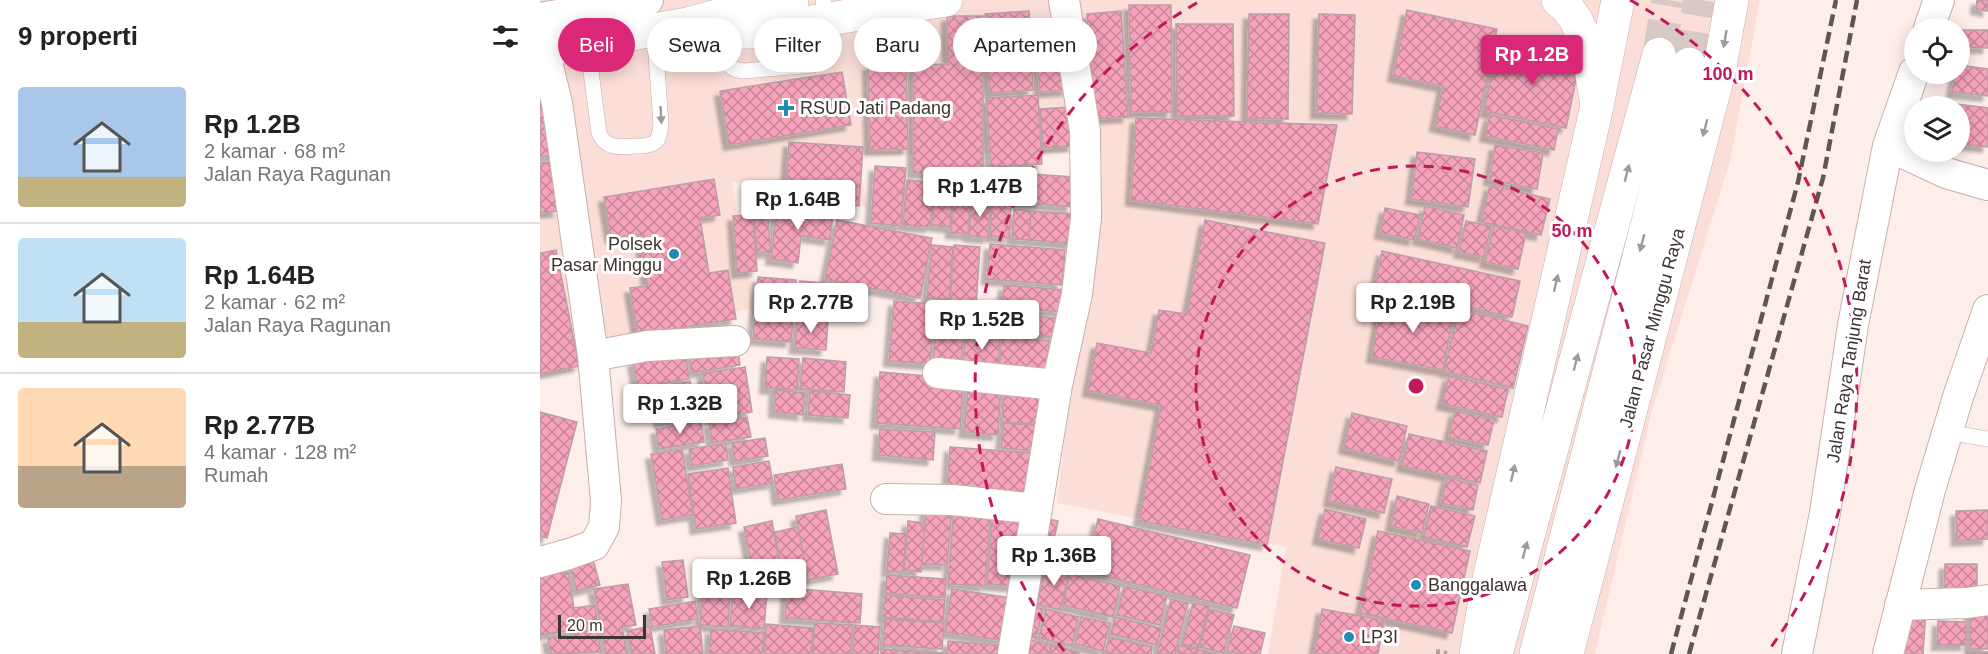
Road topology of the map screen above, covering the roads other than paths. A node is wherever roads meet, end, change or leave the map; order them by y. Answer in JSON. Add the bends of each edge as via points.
{"nodes":[{"id":1,"x":792,"y":0,"type":"edge"},
{"id":2,"x":946,"y":0,"type":"edge"},
{"id":3,"x":1064,"y":0,"type":"edge"},
{"id":4,"x":1558,"y":0,"type":"edge"},
{"id":5,"x":1618,"y":0,"type":"edge"},
{"id":6,"x":1939,"y":0,"type":"edge"},
{"id":7,"x":1730,"y":2,"type":"edge"},
{"id":8,"x":600,"y":4,"type":"edge"},
{"id":9,"x":651,"y":10,"type":"edge"},
{"id":10,"x":825,"y":10,"type":"edge"},
{"id":11,"x":635,"y":18,"type":"edge"},
{"id":12,"x":672,"y":18,"type":"edge"},
{"id":13,"x":738,"y":18,"type":"edge"},
{"id":14,"x":1933,"y":18,"type":"edge"},
{"id":15,"x":742,"y":30,"type":"edge"},
{"id":16,"x":541,"y":38,"type":"edge"},
{"id":17,"x":558,"y":39,"type":"edge"},
{"id":18,"x":742,"y":71,"type":"edge"},
{"id":19,"x":592,"y":72,"type":"edge"},
{"id":20,"x":1910,"y":84,"type":"edge"},
{"id":21,"x":1598,"y":106,"type":"junction"},
{"id":22,"x":1888,"y":146,"type":"junction"},
{"id":23,"x":1988,"y":185,"type":"edge"},
{"id":24,"x":1988,"y":310,"type":"edge"},
{"id":25,"x":735,"y":341,"type":"dead end"},
{"id":26,"x":593,"y":356,"type":"junction"},
{"id":27,"x":938,"y":373,"type":"dead end"},
{"id":28,"x":1057,"y":385,"type":"junction"},
{"id":29,"x":1947,"y":432,"type":"junction"},
{"id":30,"x":1988,"y":439,"type":"edge"},
{"id":31,"x":886,"y":499,"type":"dead end"},
{"id":32,"x":1036,"y":509,"type":"junction"},
{"id":33,"x":540,"y":562,"type":"edge"},
{"id":34,"x":1988,"y":600,"type":"edge"},
{"id":35,"x":1900,"y":605,"type":"junction"},
{"id":36,"x":1013,"y":654,"type":"edge"},
{"id":37,"x":1476,"y":654,"type":"edge"},
{"id":38,"x":1496,"y":654,"type":"edge"},
{"id":39,"x":1536,"y":654,"type":"edge"},
{"id":40,"x":1567,"y":654,"type":"edge"},
{"id":41,"x":1797,"y":654,"type":"edge"},
{"id":42,"x":1888,"y":654,"type":"edge"}],
"edges":[{"from":1,"to":13,"type":"main road"},
{"from":2,"to":10,"type":"main road"},
{"from":3,"to":28,"type":"street","via":[[1085,131],[1086,218],[1077,294]]},
{"from":4,"to":21,"type":"main road","via":[[1575,15]]},
{"from":5,"to":21,"type":"main road"},
{"from":6,"to":14,"type":"street"},
{"from":7,"to":40,"type":"main road","name":"Jalan Pasar Minggu Raya","one_way":true,"via":[[1719,72]]},
{"from":8,"to":9,"type":"street"},
{"from":8,"to":16,"type":"street"},
{"from":9,"to":11,"type":"main road"},
{"from":9,"to":12,"type":"main road"},
{"from":9,"to":19,"type":"lane","one_way":true,"via":[[662,124],[655,142],[616,148],[602,139]]},
{"from":10,"to":15,"type":"main road","via":[[749,32]]},
{"from":10,"to":18,"type":"lane","via":[[827,51],[822,61]]},
{"from":16,"to":17,"type":"main road"},
{"from":16,"to":26,"type":"street","via":[[557,103]]},
{"from":20,"to":22,"type":"street","name":"Jalan Raya Tanjung Barat"},
{"from":37,"to":21,"type":"main road","one_way":true,"via":[[1487,588]]},
{"from":22,"to":23,"type":"street","via":[[1946,173]]},
{"from":22,"to":41,"type":"street","name":"Jalan Raya Tanjung Barat","via":[[1852,325],[1825,513]]},
{"from":24,"to":29,"type":"street"},
{"from":25,"to":26,"type":"street","via":[[647,346]]},
{"from":26,"to":33,"type":"street","via":[[604,466],[604,527],[594,545]]},
{"from":27,"to":28,"type":"street"},
{"from":28,"to":32,"type":"street"},
{"from":29,"to":30,"type":"lane"},
{"from":29,"to":35,"type":"street"},
{"from":31,"to":32,"type":"street","via":[[953,500]]},
{"from":32,"to":36,"type":"street"},
{"from":34,"to":35,"type":"street"},
{"from":35,"to":42,"type":"street"},
{"from":38,"to":39,"type":"main road","name":"Jalan Pasar Minggu Raya","one_way":true,"via":[[1674,59]]}]}
